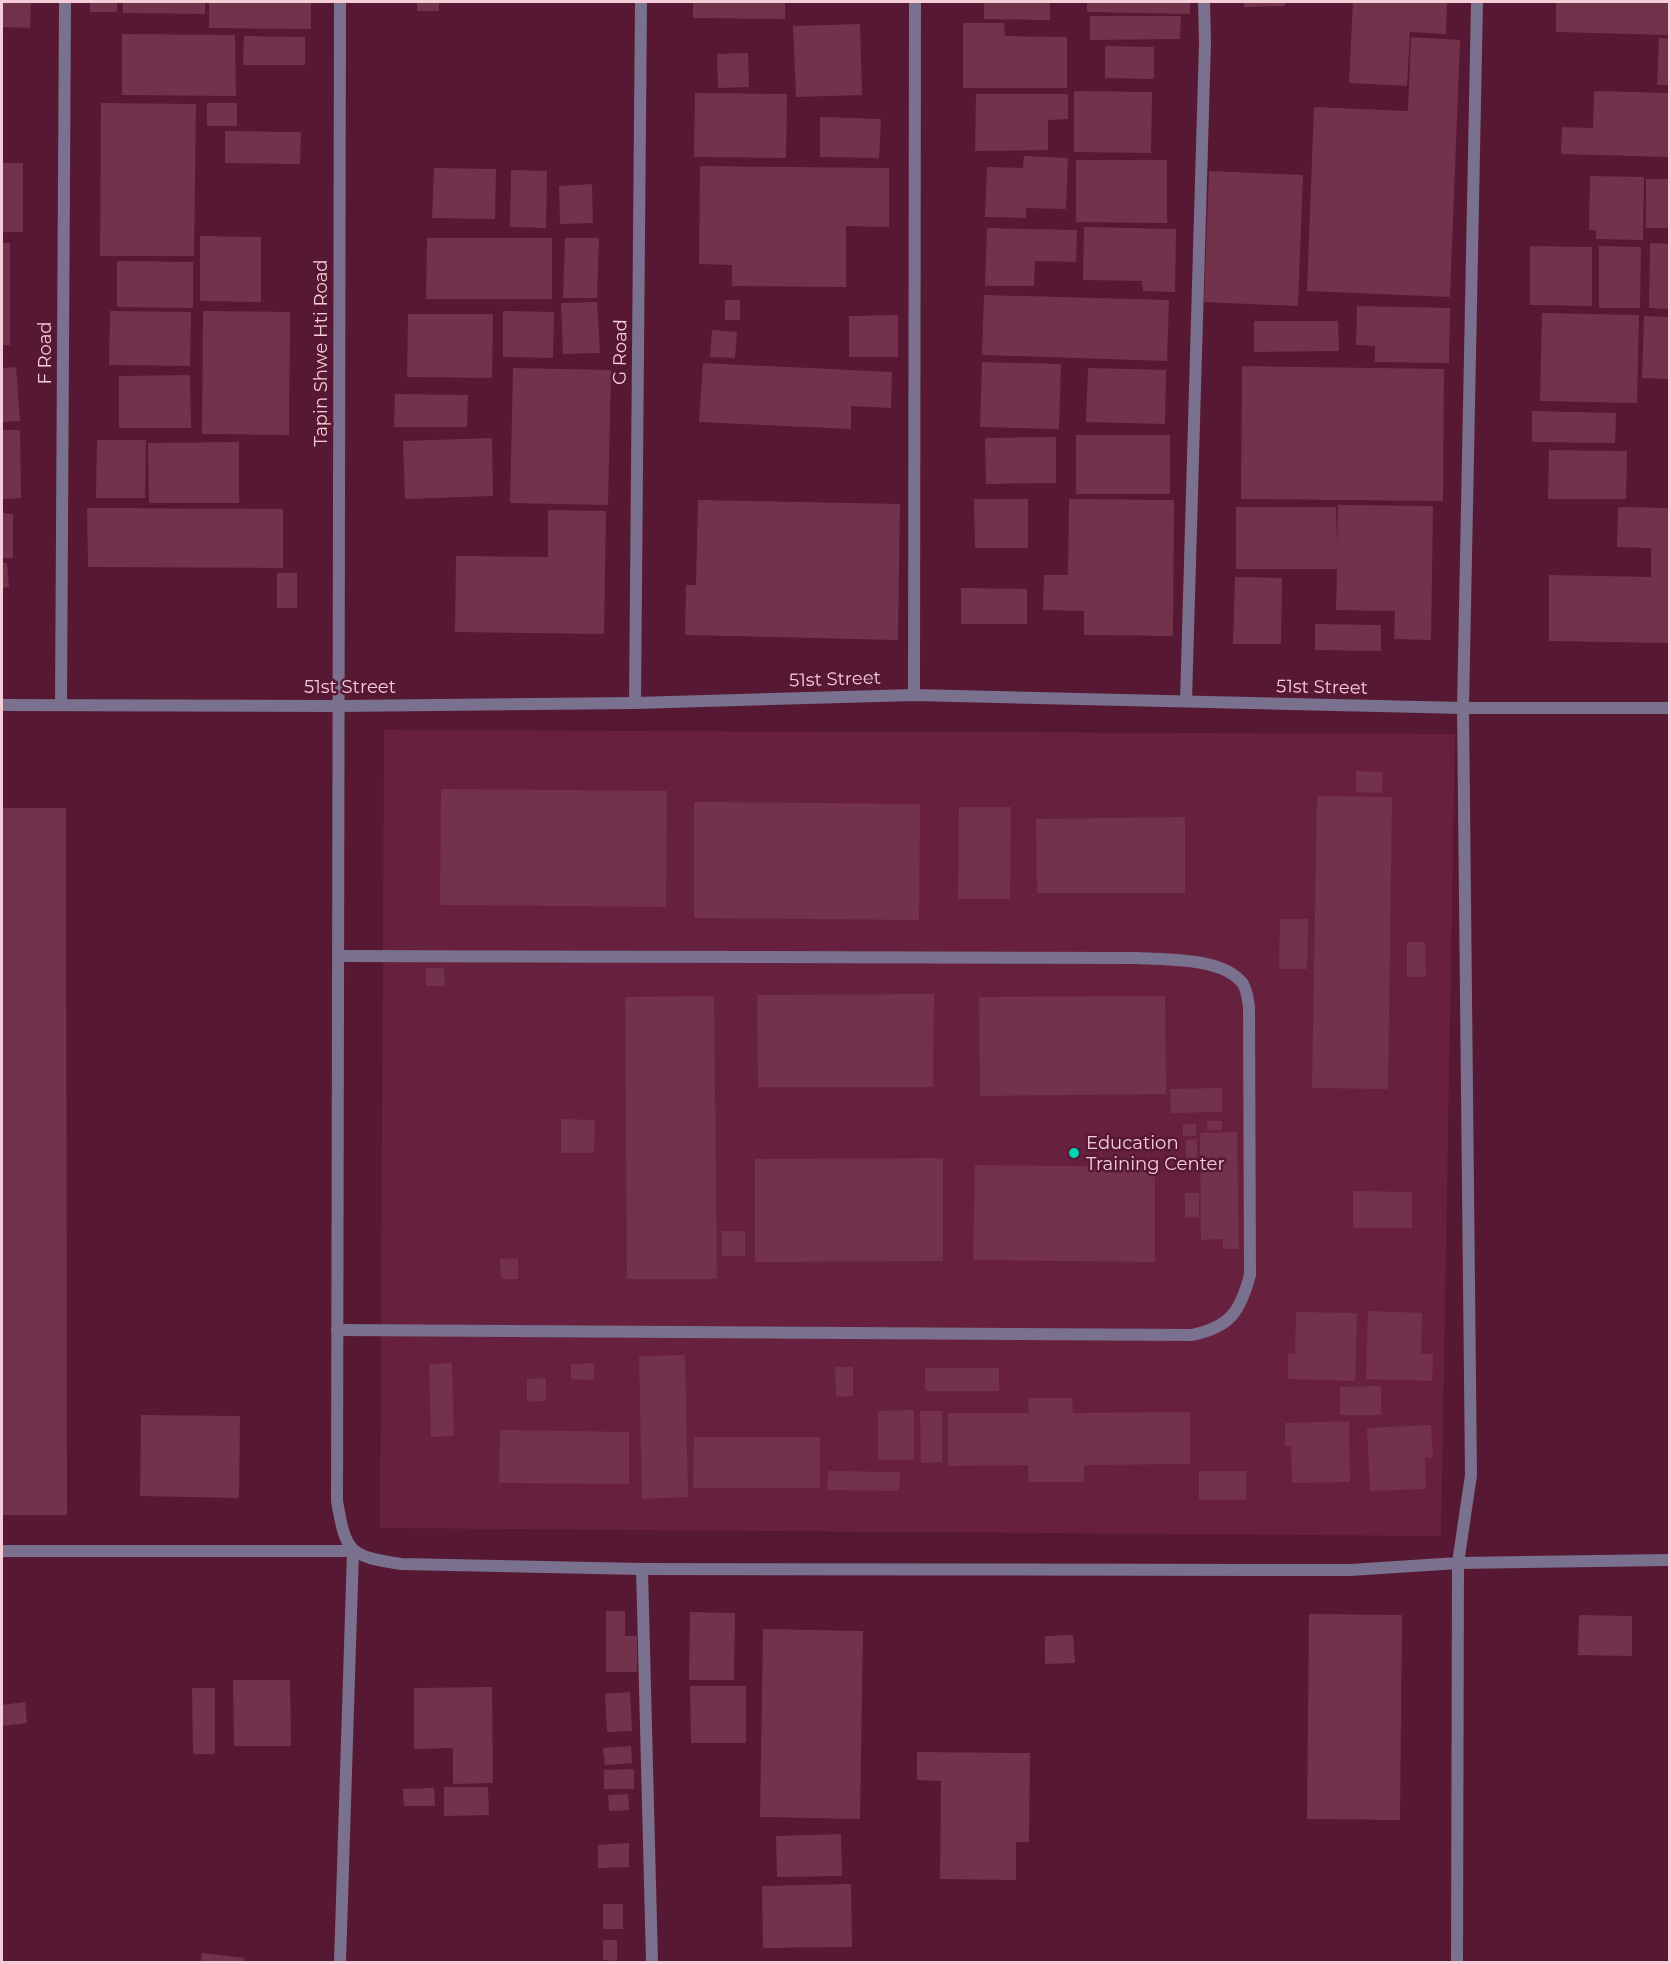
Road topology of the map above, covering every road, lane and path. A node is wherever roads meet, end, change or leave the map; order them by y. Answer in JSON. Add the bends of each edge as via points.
{"nodes":[{"id":1,"x":65,"y":2,"type":"edge"},
{"id":2,"x":340,"y":2,"type":"edge"},
{"id":3,"x":641,"y":2,"type":"edge"},
{"id":4,"x":915,"y":2,"type":"edge"},
{"id":5,"x":1204,"y":2,"type":"edge"},
{"id":6,"x":1477,"y":2,"type":"edge"},
{"id":7,"x":914,"y":695,"type":"junction"},
{"id":8,"x":1186,"y":701,"type":"junction"},
{"id":9,"x":635,"y":703,"type":"junction"},
{"id":10,"x":2,"y":705,"type":"edge"},
{"id":11,"x":61,"y":705,"type":"junction"},
{"id":12,"x":338,"y":706,"type":"junction"},
{"id":13,"x":1463,"y":708,"type":"junction"},
{"id":14,"x":1670,"y":708,"type":"edge"},
{"id":15,"x":339,"y":956,"type":"junction"},
{"id":16,"x":337,"y":1330,"type":"junction"},
{"id":17,"x":2,"y":1551,"type":"edge"},
{"id":18,"x":353,"y":1551,"type":"junction"},
{"id":19,"x":1670,"y":1560,"type":"edge"},
{"id":20,"x":1458,"y":1563,"type":"junction"},
{"id":21,"x":642,"y":1569,"type":"junction"},
{"id":22,"x":340,"y":1962,"type":"edge"},
{"id":23,"x":652,"y":1962,"type":"edge"},
{"id":24,"x":1457,"y":1962,"type":"edge"}],
"edges":[{"from":1,"to":11,"type":"street","name":"F Road"},
{"from":2,"to":12,"type":"street","name":"Tapin Shwe Hti Road"},
{"from":3,"to":9,"type":"street","name":"G Road"},
{"from":4,"to":7,"type":"street"},
{"from":5,"to":8,"type":"street"},
{"from":6,"to":13,"type":"street"},
{"from":7,"to":8,"type":"street","name":"51st Street"},
{"from":7,"to":9,"type":"street","name":"51st Street"},
{"from":8,"to":13,"type":"street","name":"51st Street"},
{"from":9,"to":12,"type":"street","name":"51st Street"},
{"from":10,"to":11,"type":"street","name":"51st Street"},
{"from":11,"to":12,"type":"street","name":"51st Street"},
{"from":12,"to":15,"type":"street","name":"Tapin Shwe Hti Road"},
{"from":13,"to":14,"type":"street","name":"51st Street"},
{"from":13,"to":20,"type":"street","via":[[1471,1475]]},
{"from":15,"to":16,"type":"street","name":"Tapin Shwe Hti Road"},
{"from":15,"to":16,"type":"street","via":[[1137,958],[1210,964],[1231,972],[1245,986],[1249,1007],[1250,1275],[1243,1299],[1228,1320],[1213,1331],[1192,1335]]},
{"from":16,"to":18,"type":"street","name":"Tapin Shwe Hti Road","via":[[337,1501],[343,1535]]},
{"from":17,"to":18,"type":"street"},
{"from":18,"to":21,"type":"street","via":[[401,1564]]},
{"from":18,"to":22,"type":"street"},
{"from":19,"to":20,"type":"street"},
{"from":20,"to":21,"type":"street","via":[[1350,1570]]},
{"from":20,"to":24,"type":"street"},
{"from":21,"to":23,"type":"street"}]}
